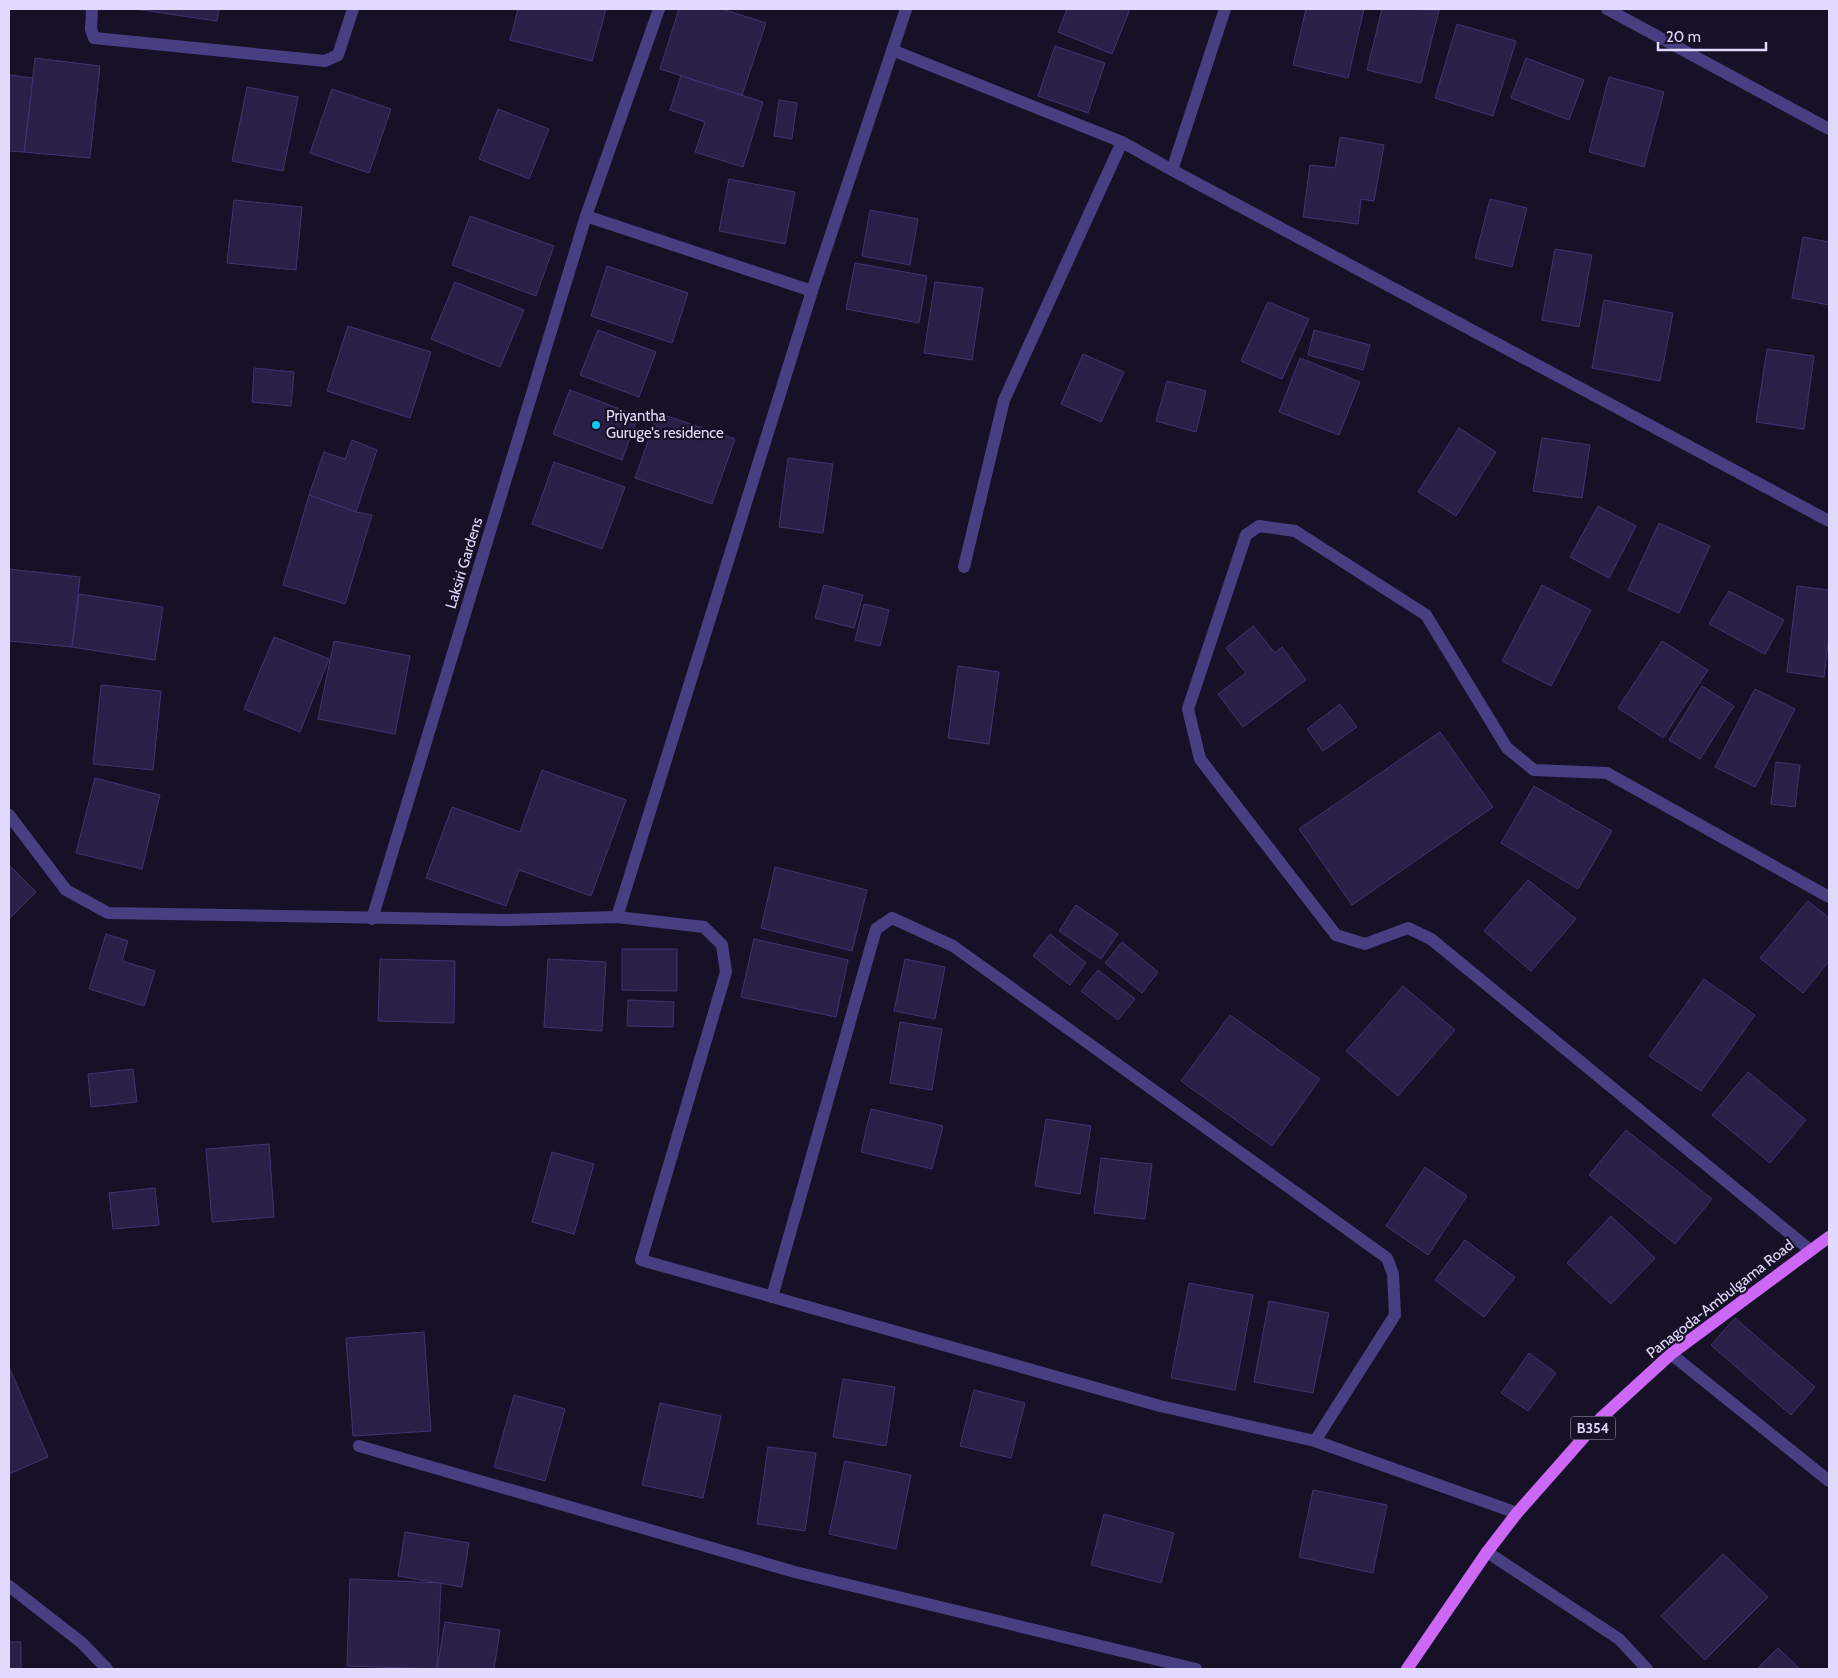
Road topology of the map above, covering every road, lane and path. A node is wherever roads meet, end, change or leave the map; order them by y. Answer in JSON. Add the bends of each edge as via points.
{"nodes":[{"id":1,"x":92,"y":9,"type":"edge"},
{"id":2,"x":353,"y":9,"type":"edge"},
{"id":3,"x":659,"y":9,"type":"edge"},
{"id":4,"x":906,"y":9,"type":"edge"},
{"id":5,"x":1225,"y":9,"type":"edge"},
{"id":6,"x":1607,"y":9,"type":"edge"},
{"id":7,"x":892,"y":50,"type":"junction"},
{"id":8,"x":1829,"y":129,"type":"edge"},
{"id":9,"x":1122,"y":142,"type":"junction"},
{"id":10,"x":1172,"y":170,"type":"junction"},
{"id":11,"x":586,"y":216,"type":"junction"},
{"id":12,"x":812,"y":291,"type":"junction"},
{"id":13,"x":1829,"y":520,"type":"edge"},
{"id":14,"x":964,"y":567,"type":"dead end"},
{"id":15,"x":9,"y":815,"type":"edge"},
{"id":16,"x":1829,"y":897,"type":"edge"},
{"id":17,"x":617,"y":917,"type":"junction"},
{"id":18,"x":372,"y":919,"type":"junction"},
{"id":19,"x":1829,"y":1237,"type":"edge"},
{"id":20,"x":1810,"y":1250,"type":"junction"},
{"id":21,"x":772,"y":1297,"type":"junction"},
{"id":22,"x":1671,"y":1354,"type":"junction"},
{"id":23,"x":1315,"y":1441,"type":"junction"},
{"id":24,"x":359,"y":1446,"type":"dead end"},
{"id":25,"x":1829,"y":1481,"type":"edge"},
{"id":26,"x":1517,"y":1513,"type":"junction"},
{"id":27,"x":1487,"y":1552,"type":"junction"},
{"id":28,"x":9,"y":1586,"type":"edge"},
{"id":29,"x":107,"y":1669,"type":"edge"},
{"id":30,"x":1196,"y":1669,"type":"edge"},
{"id":31,"x":1407,"y":1669,"type":"edge"},
{"id":32,"x":1647,"y":1669,"type":"edge"}],
"edges":[{"from":1,"to":2,"type":"street","via":[[94,38],[325,61],[338,54]]},
{"from":3,"to":11,"type":"street","name":"Laksiri Gardens"},
{"from":4,"to":7,"type":"street"},
{"from":5,"to":10,"type":"street"},
{"from":6,"to":8,"type":"street"},
{"from":7,"to":9,"type":"street"},
{"from":7,"to":12,"type":"street"},
{"from":9,"to":10,"type":"street"},
{"from":9,"to":14,"type":"street","via":[[1004,400]]},
{"from":10,"to":13,"type":"street"},
{"from":11,"to":12,"type":"street"},
{"from":11,"to":18,"type":"street","name":"Laksiri Gardens"},
{"from":12,"to":17,"type":"street"},
{"from":15,"to":18,"type":"street","via":[[66,890],[108,913]]},
{"from":16,"to":20,"type":"street","via":[[1607,772],[1534,770],[1507,748],[1426,615],[1295,531],[1259,526],[1246,535],[1188,709],[1200,758],[1336,935],[1366,944],[1408,928],[1431,939]]},
{"from":17,"to":18,"type":"street"},
{"from":17,"to":21,"type":"street","via":[[704,927],[722,945],[726,972],[641,1260]]},
{"from":19,"to":20,"type":"main road","name":"Panagoda-Ambulgama Road","number":"B354"},
{"from":20,"to":22,"type":"main road","name":"Panagoda-Ambulgama Road","number":"B354"},
{"from":21,"to":23,"type":"street","via":[[1160,1406]]},
{"from":21,"to":23,"type":"street","via":[[876,930],[892,918],[953,946],[1387,1258],[1393,1274],[1395,1315]]},
{"from":22,"to":25,"type":"street"},
{"from":22,"to":26,"type":"main road","name":"Panagoda-Ambulgama Road","number":"B354","via":[[1601,1418]]},
{"from":23,"to":26,"type":"street"},
{"from":24,"to":30,"type":"street","via":[[795,1572]]},
{"from":26,"to":27,"type":"main road","name":"Panagoda-Ambulgama Road","number":"B354"},
{"from":27,"to":31,"type":"main road","name":"Panagoda-Ambulgama Road","number":"B354"},
{"from":27,"to":32,"type":"street","via":[[1619,1639]]},
{"from":28,"to":29,"type":"street","via":[[82,1644]]}]}
